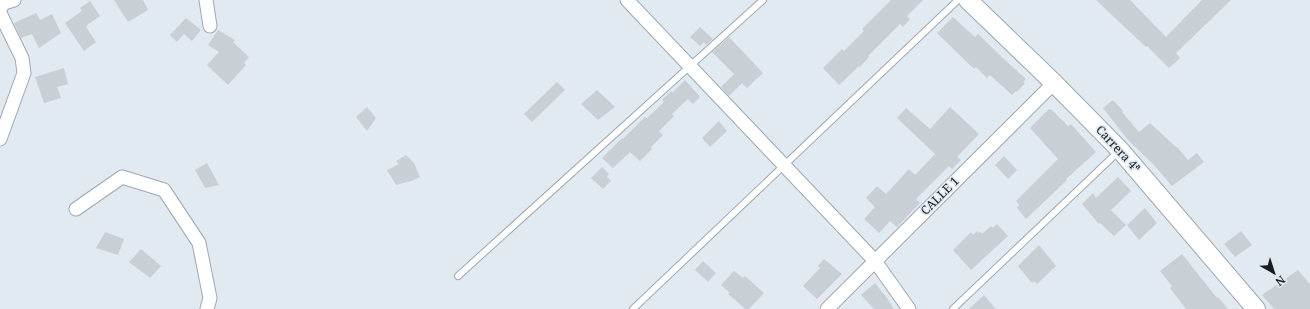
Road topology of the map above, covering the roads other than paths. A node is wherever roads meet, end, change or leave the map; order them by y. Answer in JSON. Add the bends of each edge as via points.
{"nodes":[{"id":1,"x":14,"y":0,"type":"edge"},
{"id":2,"x":206,"y":0,"type":"edge"},
{"id":3,"x":627,"y":0,"type":"edge"},
{"id":4,"x":763,"y":0,"type":"edge"},
{"id":5,"x":958,"y":0,"type":"edge"},
{"id":6,"x":968,"y":0,"type":"edge"},
{"id":7,"x":0,"y":9,"type":"edge"},
{"id":8,"x":0,"y":13,"type":"edge"},
{"id":9,"x":210,"y":26,"type":"dead end"},
{"id":10,"x":690,"y":66,"type":"junction"},
{"id":11,"x":1054,"y":83,"type":"junction"},
{"id":12,"x":0,"y":139,"type":"edge"},
{"id":13,"x":1120,"y":150,"type":"junction"},
{"id":14,"x":785,"y":165,"type":"junction"},
{"id":15,"x":76,"y":209,"type":"dead end"},
{"id":16,"x":875,"y":261,"type":"junction"},
{"id":17,"x":458,"y":276,"type":"dead end"},
{"id":18,"x":207,"y":309,"type":"edge"},
{"id":19,"x":633,"y":309,"type":"edge"},
{"id":20,"x":827,"y":309,"type":"edge"},
{"id":21,"x":908,"y":309,"type":"edge"},
{"id":22,"x":953,"y":309,"type":"edge"},
{"id":23,"x":1256,"y":309,"type":"edge"}],
"edges":[{"from":1,"to":7,"type":"street","via":[[4,3]]},
{"from":2,"to":9,"type":"street"},
{"from":3,"to":10,"type":"street"},
{"from":4,"to":10,"type":"lane"},
{"from":5,"to":14,"type":"lane"},
{"from":6,"to":11,"type":"street","name":"Carrera 4ª"},
{"from":8,"to":12,"type":"street","via":[[22,58],[24,73]]},
{"from":10,"to":14,"type":"street"},
{"from":10,"to":17,"type":"lane"},
{"from":11,"to":13,"type":"street","name":"Carrera 4ª"},
{"from":11,"to":16,"type":"street","name":"CALLE 1"},
{"from":13,"to":22,"type":"lane"},
{"from":13,"to":23,"type":"street","name":"Carrera 4ª"},
{"from":14,"to":16,"type":"street"},
{"from":14,"to":19,"type":"lane"},
{"from":15,"to":18,"type":"street","via":[[122,177],[164,190],[199,243],[210,298]]},
{"from":16,"to":20,"type":"street","name":"CALLE 1"},
{"from":16,"to":21,"type":"street"}]}
